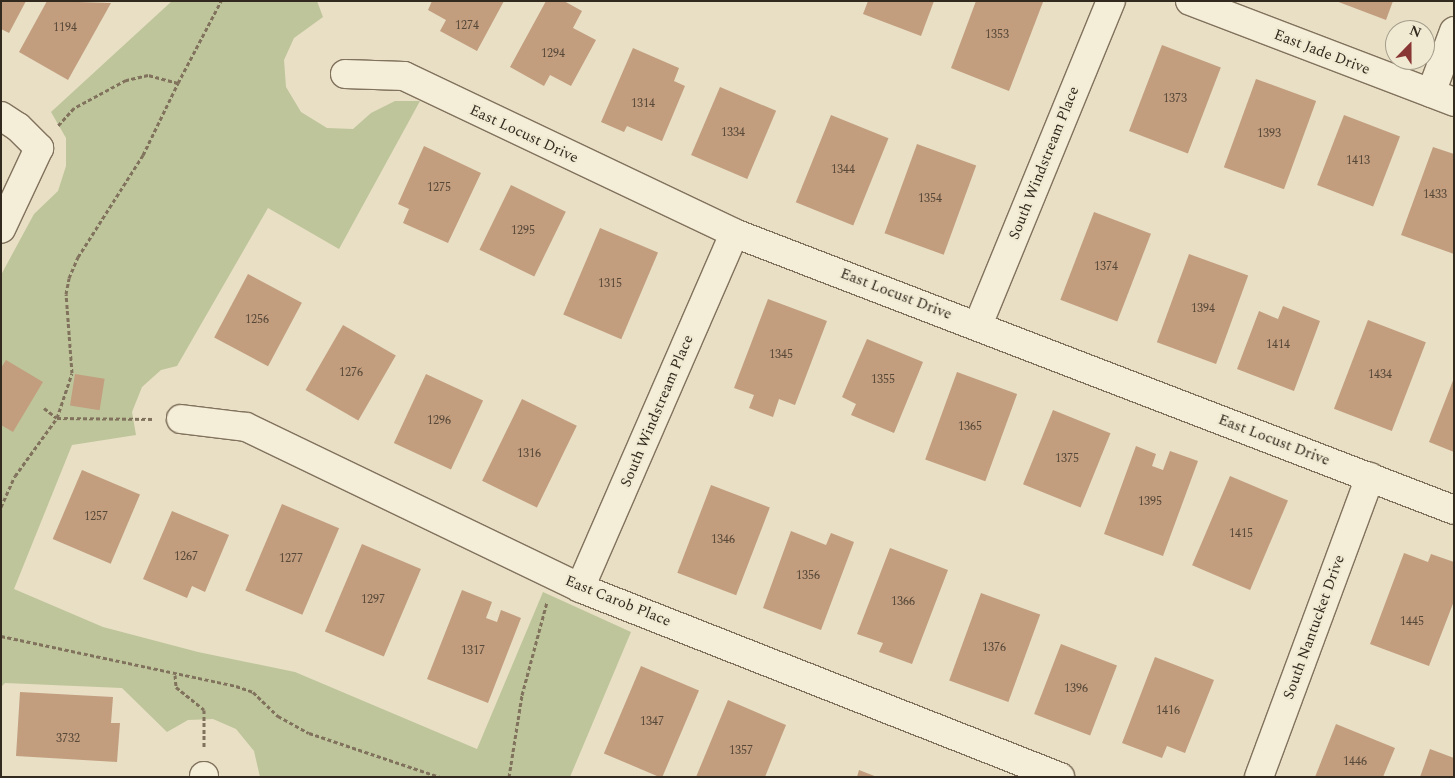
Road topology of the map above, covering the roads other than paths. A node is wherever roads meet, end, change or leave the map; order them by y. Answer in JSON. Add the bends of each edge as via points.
{"nodes":[{"id":1,"x":1111,"y":1,"type":"edge"},
{"id":2,"x":1190,"y":1,"type":"edge"},
{"id":3,"x":1454,"y":31,"type":"edge"},
{"id":4,"x":345,"y":74,"type":"dead end"},
{"id":5,"x":1442,"y":98,"type":"edge"},
{"id":6,"x":1,"y":116,"type":"edge"},
{"id":7,"x":1,"y":228,"type":"edge"},
{"id":8,"x":734,"y":234,"type":"junction"},
{"id":9,"x":978,"y":325,"type":"junction"},
{"id":10,"x":181,"y":419,"type":"road end"},
{"id":11,"x":1370,"y":477,"type":"junction"},
{"id":12,"x":1454,"y":510,"type":"edge"},
{"id":13,"x":570,"y":582,"type":"junction"},
{"id":14,"x":1054,"y":776,"type":"edge"},
{"id":15,"x":1258,"y":777,"type":"edge"}],
"edges":[{"from":1,"to":9,"type":"street","name":"South Windstream Place"},
{"from":2,"to":5,"type":"street","name":"East Jade Drive"},
{"from":3,"to":5,"type":"street"},
{"from":4,"to":8,"type":"street","name":"East Locust Drive","via":[[404,76]]},
{"from":6,"to":7,"type":"street","via":[[18,126],[39,148]]},
{"from":8,"to":9,"type":"street","name":"East Locust Drive"},
{"from":8,"to":13,"type":"street","name":"South Windstream Place"},
{"from":9,"to":11,"type":"street","name":"East Locust Drive"},
{"from":10,"to":13,"type":"street","name":"East Carob Place","via":[[246,427]]},
{"from":11,"to":12,"type":"street","name":"East Locust Drive"},
{"from":11,"to":15,"type":"street","name":"South Nantucket Drive"},
{"from":13,"to":14,"type":"street","name":"East Carob Place"}]}
